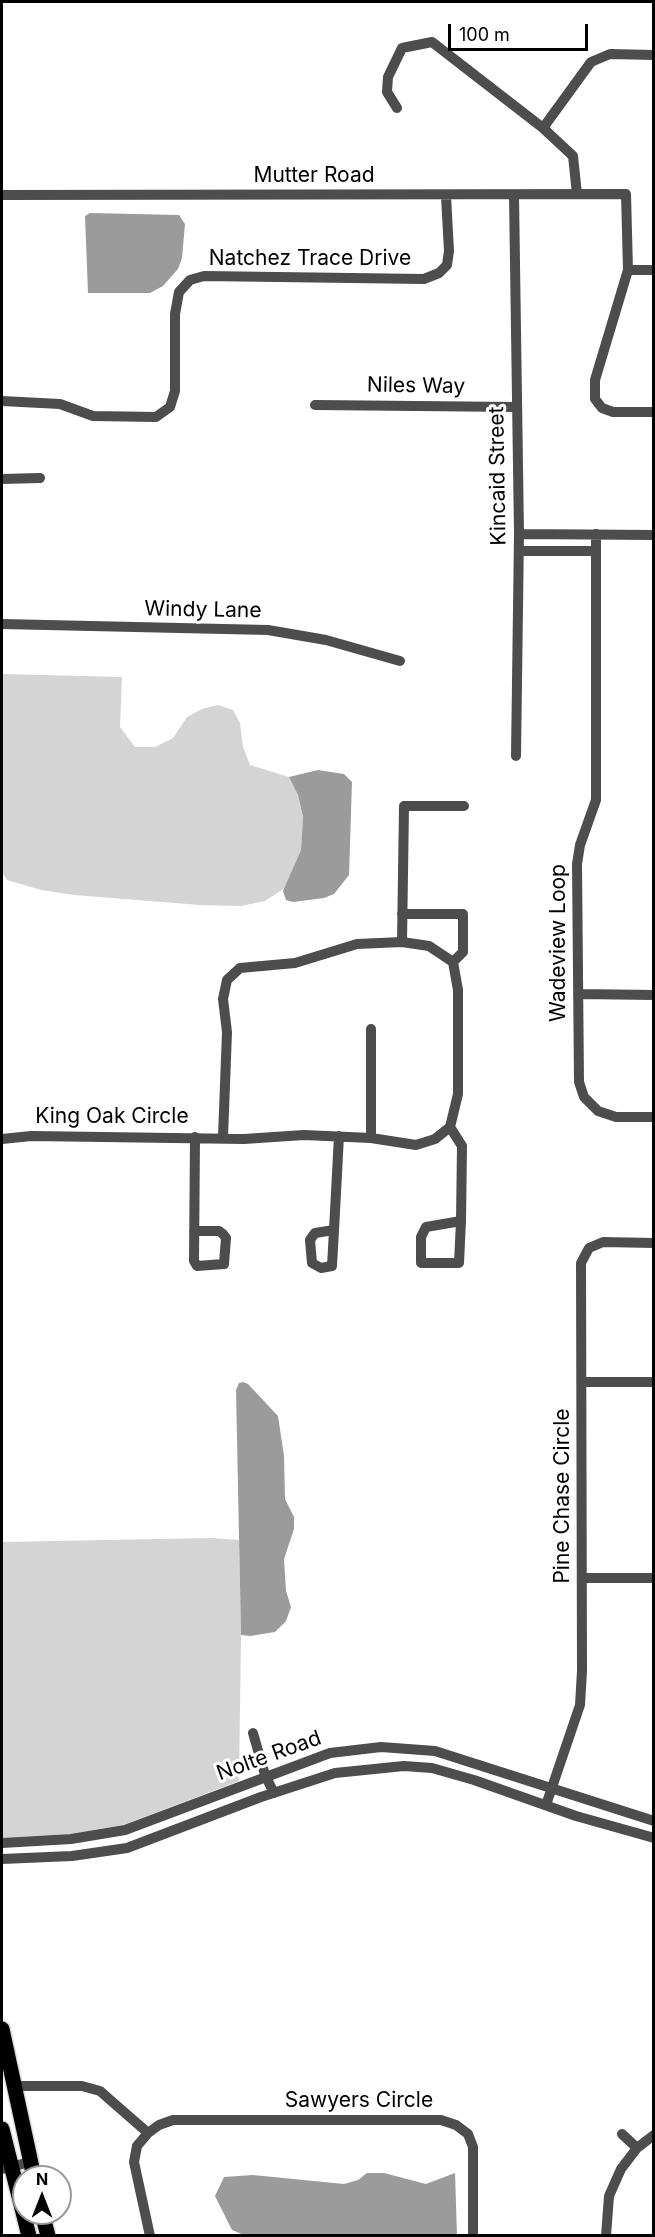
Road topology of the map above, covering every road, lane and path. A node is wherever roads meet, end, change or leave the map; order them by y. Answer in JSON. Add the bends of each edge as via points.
{"nodes":[{"id":1,"x":654,"y":55,"type":"edge"},
{"id":2,"x":397,"y":108,"type":"dead end"},
{"id":3,"x":543,"y":128,"type":"junction"},
{"id":4,"x":577,"y":194,"type":"junction"},
{"id":5,"x":2,"y":195,"type":"edge"},
{"id":6,"x":514,"y":195,"type":"junction"},
{"id":7,"x":446,"y":196,"type":"junction"},
{"id":8,"x":628,"y":270,"type":"junction"},
{"id":9,"x":654,"y":270,"type":"edge"},
{"id":10,"x":2,"y":401,"type":"edge"},
{"id":11,"x":315,"y":405,"type":"dead end"},
{"id":12,"x":516,"y":407,"type":"junction"},
{"id":13,"x":654,"y":412,"type":"edge"},
{"id":14,"x":40,"y":478,"type":"dead end"},
{"id":15,"x":2,"y":479,"type":"edge"},
{"id":16,"x":519,"y":534,"type":"junction"},
{"id":17,"x":596,"y":534,"type":"junction"},
{"id":18,"x":654,"y":535,"type":"edge"},
{"id":19,"x":519,"y":551,"type":"junction"},
{"id":20,"x":596,"y":551,"type":"junction"},
{"id":21,"x":2,"y":624,"type":"edge"},
{"id":22,"x":400,"y":661,"type":"dead end"},
{"id":23,"x":516,"y":756,"type":"dead end"},
{"id":24,"x":464,"y":806,"type":"dead end"},
{"id":25,"x":402,"y":914,"type":"junction"},
{"id":26,"x":402,"y":942,"type":"junction"},
{"id":27,"x":453,"y":962,"type":"junction"},
{"id":28,"x":578,"y":994,"type":"junction"},
{"id":29,"x":654,"y":995,"type":"edge"},
{"id":30,"x":371,"y":1029,"type":"dead end"},
{"id":31,"x":654,"y":1118,"type":"edge"},
{"id":32,"x":450,"y":1127,"type":"junction"},
{"id":33,"x":339,"y":1136,"type":"junction"},
{"id":34,"x":195,"y":1137,"type":"junction"},
{"id":35,"x":223,"y":1137,"type":"junction"},
{"id":36,"x":371,"y":1138,"type":"junction"},
{"id":37,"x":2,"y":1139,"type":"edge"},
{"id":38,"x":461,"y":1221,"type":"junction"},
{"id":39,"x":334,"y":1230,"type":"junction"},
{"id":40,"x":194,"y":1231,"type":"dead end"},
{"id":41,"x":654,"y":1243,"type":"edge"},
{"id":42,"x":582,"y":1382,"type":"junction"},
{"id":43,"x":654,"y":1382,"type":"edge"},
{"id":44,"x":583,"y":1578,"type":"junction"},
{"id":45,"x":654,"y":1578,"type":"edge"},
{"id":46,"x":253,"y":1733,"type":"dead end"},
{"id":47,"x":265,"y":1775,"type":"junction"},
{"id":48,"x":552,"y":1789,"type":"junction"},
{"id":49,"x":274,"y":1793,"type":"junction"},
{"id":50,"x":546,"y":1805,"type":"junction"},
{"id":51,"x":654,"y":1821,"type":"edge"},
{"id":52,"x":654,"y":1838,"type":"edge"},
{"id":53,"x":2,"y":1843,"type":"edge"},
{"id":54,"x":2,"y":1859,"type":"edge"},
{"id":55,"x":2,"y":2028,"type":"edge"},
{"id":56,"x":7,"y":2082,"type":"edge"},
{"id":57,"x":2,"y":2129,"type":"edge"},
{"id":58,"x":148,"y":2133,"type":"junction"},
{"id":59,"x":622,"y":2134,"type":"dead end"},
{"id":60,"x":654,"y":2134,"type":"edge"},
{"id":61,"x":637,"y":2148,"type":"junction"},
{"id":62,"x":31,"y":2165,"type":"edge"},
{"id":63,"x":7,"y":2168,"type":"edge"},
{"id":64,"x":29,"y":2235,"type":"edge"},
{"id":65,"x":150,"y":2235,"type":"edge"},
{"id":66,"x":473,"y":2235,"type":"edge"},
{"id":67,"x":606,"y":2235,"type":"edge"}],
"edges":[{"from":1,"to":3,"type":"street","via":[[610,54],[591,62]]},
{"from":2,"to":3,"type":"street","via":[[387,92],[388,77],[402,48],[432,42]]},
{"from":3,"to":4,"type":"street","via":[[573,156]]},
{"from":4,"to":6,"type":"street","name":"Mutter Road"},
{"from":4,"to":8,"type":"street","name":"Mutter Road","via":[[627,194]]},
{"from":5,"to":7,"type":"street","name":"Mutter Road"},
{"from":6,"to":7,"type":"street","name":"Mutter Road"},
{"from":6,"to":12,"type":"street","name":"Kincaid Street"},
{"from":7,"to":10,"type":"street","name":"Natchez Trace Drive","via":[[447,265],[424,279],[204,276],[190,280],[179,292],[175,314],[175,391],[170,407],[156,417],[93,416],[60,404]]},
{"from":8,"to":9,"type":"street"},
{"from":8,"to":13,"type":"street","via":[[595,380],[595,399],[602,408],[613,412]]},
{"from":11,"to":12,"type":"street","name":"Niles Way"},
{"from":12,"to":16,"type":"street","name":"Kincaid Street"},
{"from":14,"to":15,"type":"street"},
{"from":16,"to":17,"type":"street"},
{"from":16,"to":19,"type":"street","name":"Kincaid Street"},
{"from":17,"to":18,"type":"street"},
{"from":17,"to":20,"type":"street","name":"Wadeview Loop"},
{"from":19,"to":20,"type":"street"},
{"from":19,"to":23,"type":"street","name":"Kincaid Street"},
{"from":20,"to":28,"type":"street","name":"Wadeview Loop","via":[[596,800],[577,864]]},
{"from":21,"to":22,"type":"street","name":"Windy Lane","via":[[268,630],[326,640]]},
{"from":24,"to":25,"type":"street","via":[[404,806]]},
{"from":25,"to":26,"type":"street"},
{"from":25,"to":27,"type":"street","via":[[463,914],[463,952]]},
{"from":26,"to":27,"type":"street","via":[[429,946]]},
{"from":26,"to":35,"type":"street","via":[[357,944],[296,963],[240,968],[227,980],[223,999],[227,1032]]},
{"from":27,"to":32,"type":"street","via":[[458,990],[458,1094]]},
{"from":28,"to":29,"type":"street"},
{"from":28,"to":31,"type":"street","name":"Wadeview Loop","via":[[579,1082],[584,1097],[598,1111],[616,1117]]},
{"from":30,"to":36,"type":"street"},
{"from":32,"to":36,"type":"street","name":"King Oak Circle","via":[[435,1140],[416,1145]]},
{"from":32,"to":38,"type":"street","via":[[462,1146]]},
{"from":33,"to":35,"type":"street","name":"King Oak Circle"},
{"from":33,"to":36,"type":"street","name":"King Oak Circle"},
{"from":33,"to":39,"type":"street"},
{"from":34,"to":35,"type":"street","name":"King Oak Circle"},
{"from":34,"to":37,"type":"street","name":"King Oak Circle"},
{"from":34,"to":40,"type":"street"},
{"from":38,"to":38,"type":"street","via":[[459,1263],[422,1263],[426,1227]]},
{"from":39,"to":39,"type":"street","via":[[332,1266],[321,1268],[312,1263],[310,1240],[315,1233]]},
{"from":41,"to":42,"type":"street","name":"Pine Chase Circle","via":[[603,1242],[589,1248],[581,1263]]},
{"from":42,"to":43,"type":"street"},
{"from":42,"to":44,"type":"street","name":"Pine Chase Circle"},
{"from":44,"to":45,"type":"street"},
{"from":44,"to":48,"type":"street","name":"Pine Chase Circle","via":[[580,1705]]},
{"from":46,"to":47,"type":"street"},
{"from":47,"to":48,"type":"street","name":"Nolte Road","via":[[330,1753],[407,1748],[435,1751]]},
{"from":47,"to":49,"type":"street"},
{"from":47,"to":53,"type":"street","name":"Nolte Road","via":[[124,1830],[71,1839]]},
{"from":48,"to":50,"type":"street","name":"Pine Chase Circle"},
{"from":48,"to":51,"type":"street","name":"Nolte Road"},
{"from":49,"to":50,"type":"street","name":"Nolte Road","via":[[335,1773],[404,1766],[432,1768]]},
{"from":49,"to":54,"type":"street","name":"Nolte Road","via":[[127,1848],[72,1856]]},
{"from":50,"to":52,"type":"street","name":"Nolte Road"},
{"from":55,"to":56,"type":"main road"},
{"from":56,"to":58,"type":"street","via":[[82,2086],[100,2091]]},
{"from":56,"to":62,"type":"main road"},
{"from":57,"to":63,"type":"main road"},
{"from":58,"to":65,"type":"street","via":[[137,2146],[134,2162]]},
{"from":58,"to":66,"type":"street","name":"Sawyers Circle","via":[[173,2120],[441,2120],[468,2134],[472,2147]]},
{"from":59,"to":61,"type":"street"},
{"from":60,"to":61,"type":"street"},
{"from":61,"to":67,"type":"street","via":[[621,2169],[609,2196]]},
{"from":63,"to":64,"type":"main road"}]}
